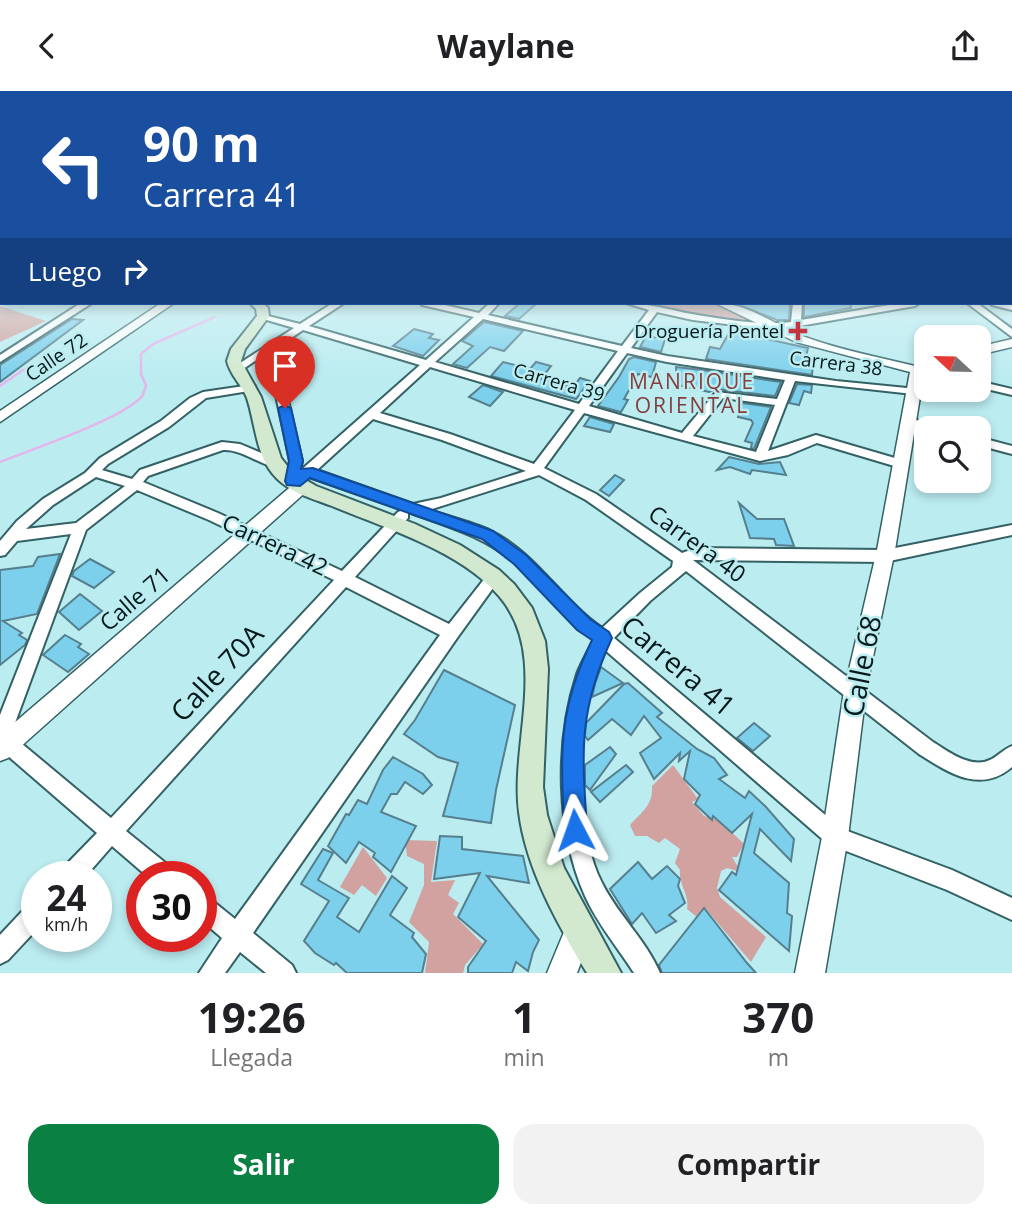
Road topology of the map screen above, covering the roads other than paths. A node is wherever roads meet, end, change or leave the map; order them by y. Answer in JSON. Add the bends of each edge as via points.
{"nodes":[{"id":1,"x":84,"y":305,"type":"edge"},
{"id":2,"x":165,"y":305,"type":"edge"},
{"id":3,"x":336,"y":305,"type":"edge"},
{"id":4,"x":433,"y":305,"type":"edge"},
{"id":5,"x":493,"y":305,"type":"edge"},
{"id":6,"x":637,"y":305,"type":"edge"},
{"id":7,"x":726,"y":305,"type":"edge"},
{"id":8,"x":797,"y":305,"type":"edge"},
{"id":9,"x":891,"y":305,"type":"edge"},
{"id":10,"x":902,"y":305,"type":"edge"},
{"id":11,"x":975,"y":305,"type":"edge"},
{"id":12,"x":895,"y":306,"type":"junction"},
{"id":13,"x":260,"y":309,"type":"edge"},
{"id":14,"x":654,"y":309,"type":"junction"},
{"id":15,"x":480,"y":316,"type":"junction"},
{"id":16,"x":796,"y":322,"type":"junction"},
{"id":17,"x":302,"y":327,"type":"junction"},
{"id":18,"x":776,"y":327,"type":"junction"},
{"id":19,"x":1012,"y":334,"type":"edge"},
{"id":20,"x":1012,"y":343,"type":"edge"},
{"id":21,"x":271,"y":347,"type":"junction"},
{"id":22,"x":991,"y":348,"type":"edge"},
{"id":23,"x":623,"y":351,"type":"junction"},
{"id":24,"x":0,"y":359,"type":"edge"},
{"id":25,"x":426,"y":364,"type":"junction"},
{"id":26,"x":914,"y":366,"type":"edge"},
{"id":27,"x":236,"y":369,"type":"junction"},
{"id":28,"x":792,"y":376,"type":"junction"},
{"id":29,"x":991,"y":387,"type":"edge"},
{"id":30,"x":251,"y":388,"type":"junction"},
{"id":31,"x":913,"y":391,"type":"joint"},
{"id":32,"x":1012,"y":392,"type":"edge"},
{"id":33,"x":782,"y":403,"type":"junction"},
{"id":34,"x":581,"y":408,"type":"junction"},
{"id":35,"x":370,"y":414,"type":"junction"},
{"id":36,"x":0,"y":418,"type":"edge"},
{"id":37,"x":908,"y":422,"type":"junction"},
{"id":38,"x":914,"y":424,"type":"edge"},
{"id":39,"x":685,"y":438,"type":"junction"},
{"id":40,"x":991,"y":444,"type":"edge"},
{"id":41,"x":1012,"y":450,"type":"edge"},
{"id":42,"x":760,"y":457,"type":"junction"},
{"id":43,"x":274,"y":463,"type":"junction"},
{"id":44,"x":901,"y":464,"type":"junction"},
{"id":45,"x":93,"y":472,"type":"junction"},
{"id":46,"x":536,"y":472,"type":"junction"},
{"id":47,"x":299,"y":481,"type":"junction"},
{"id":48,"x":135,"y":482,"type":"junction"},
{"id":49,"x":409,"y":509,"type":"junction"},
{"id":50,"x":395,"y":524,"type":"junction"},
{"id":51,"x":80,"y":528,"type":"junction"},
{"id":52,"x":1012,"y":530,"type":"edge"},
{"id":53,"x":248,"y":533,"type":"junction"},
{"id":54,"x":13,"y":536,"type":"junction"},
{"id":55,"x":0,"y":551,"type":"edge"},
{"id":56,"x":885,"y":556,"type":"junction"},
{"id":57,"x":681,"y":559,"type":"junction"},
{"id":58,"x":494,"y":577,"type":"junction"},
{"id":59,"x":345,"y":578,"type":"junction"},
{"id":60,"x":451,"y":633,"type":"junction"},
{"id":61,"x":603,"y":638,"type":"junction"},
{"id":62,"x":855,"y":691,"type":"junction"},
{"id":63,"x":3,"y":737,"type":"edge"},
{"id":64,"x":1012,"y":755,"type":"edge"},
{"id":65,"x":110,"y":833,"type":"junction"},
{"id":66,"x":835,"y":837,"type":"junction"},
{"id":67,"x":85,"y":861,"type":"edge"},
{"id":68,"x":145,"y":861,"type":"edge"},
{"id":69,"x":1012,"y":909,"type":"edge"},
{"id":70,"x":217,"y":919,"type":"edge"},
{"id":71,"x":21,"y":929,"type":"edge"},
{"id":72,"x":579,"y":930,"type":"junction"},
{"id":73,"x":238,"y":935,"type":"junction"},
{"id":74,"x":0,"y":952,"type":"edge"},
{"id":75,"x":211,"y":973,"type":"edge"},
{"id":76,"x":284,"y":973,"type":"edge"},
{"id":77,"x":562,"y":973,"type":"edge"},
{"id":78,"x":605,"y":973,"type":"edge"},
{"id":79,"x":648,"y":973,"type":"edge"},
{"id":80,"x":810,"y":973,"type":"edge"}],
"edges":[{"from":1,"to":24,"type":"street"},
{"from":2,"to":36,"type":"street","name":"Calle 72"},
{"from":3,"to":17,"type":"street"},
{"from":4,"to":15,"type":"street","name":"Carrera 38"},
{"from":5,"to":15,"type":"street","name":"Calle 71"},
{"from":6,"to":14,"type":"street"},
{"from":7,"to":18,"type":"street"},
{"from":8,"to":16,"type":"street"},
{"from":9,"to":12,"type":"street"},
{"from":10,"to":12,"type":"street"},
{"from":11,"to":19,"type":"street"},
{"from":12,"to":16,"type":"street"},
{"from":13,"to":17,"type":"street","name":"Carrera 39"},
{"from":13,"to":27,"type":"main road","via":[[235,354]]},
{"from":14,"to":18,"type":"street"},
{"from":14,"to":23,"type":"street"},
{"from":15,"to":23,"type":"street","name":"Carrera 38"},
{"from":15,"to":25,"type":"street","name":"Calle 71"},
{"from":16,"to":18,"type":"street"},
{"from":17,"to":21,"type":"street"},
{"from":17,"to":25,"type":"street","name":"Carrera 39"},
{"from":18,"to":26,"type":"street","via":[[830,349]]},
{"from":20,"to":22,"type":"street"},
{"from":21,"to":27,"type":"street"},
{"from":21,"to":47,"type":"street"},
{"from":23,"to":28,"type":"street","name":"Carrera 38"},
{"from":23,"to":34,"type":"street"},
{"from":25,"to":34,"type":"street","name":"Carrera 39"},
{"from":25,"to":35,"type":"street","name":"Calle 71"},
{"from":27,"to":30,"type":"main road","name":"Carrera 41"},
{"from":28,"to":31,"type":"street","name":"Carrera 38"},
{"from":28,"to":33,"type":"street"},
{"from":29,"to":32,"type":"street"},
{"from":30,"to":43,"type":"main road","name":"Carrera 41"},
{"from":30,"to":45,"type":"street","via":[[199,398]]},
{"from":31,"to":37,"type":"street","name":"Calle 68"},
{"from":33,"to":39,"type":"street","via":[[720,394]]},
{"from":33,"to":42,"type":"street"},
{"from":34,"to":39,"type":"street","name":"Carrera 39"},
{"from":34,"to":46,"type":"street"},
{"from":35,"to":46,"type":"street","name":"Carrera 40"},
{"from":35,"to":47,"type":"street","name":"Calle 71"},
{"from":37,"to":38,"type":"street"},
{"from":37,"to":44,"type":"street","name":"Calle 68"},
{"from":39,"to":42,"type":"street","name":"Carrera 39"},
{"from":40,"to":41,"type":"street"},
{"from":42,"to":44,"type":"street","name":"Carrera 39","via":[[816,439]]},
{"from":43,"to":47,"type":"main road","name":"Carrera 41"},
{"from":43,"to":48,"type":"street","via":[[229,445],[153,468]]},
{"from":44,"to":56,"type":"street","name":"Calle 68"},
{"from":45,"to":48,"type":"street","name":"Carrera 42"},
{"from":45,"to":54,"type":"street","via":[[34,513]]},
{"from":46,"to":49,"type":"street"},
{"from":46,"to":57,"type":"street","name":"Carrera 40","via":[[574,487]]},
{"from":47,"to":49,"type":"street","name":"Carrera 41"},
{"from":47,"to":50,"type":"main road","name":"Carrera 41"},
{"from":47,"to":53,"type":"street","name":"Calle 71"},
{"from":48,"to":51,"type":"street"},
{"from":48,"to":53,"type":"street","name":"Carrera 42"},
{"from":49,"to":50,"type":"street","name":"Calle 70A"},
{"from":49,"to":61,"type":"street","name":"Carrera 41","via":[[487,535],[520,559],[583,624]]},
{"from":50,"to":58,"type":"main road","name":"Carrera 41"},
{"from":50,"to":59,"type":"street","name":"Calle 70A"},
{"from":51,"to":54,"type":"street"},
{"from":51,"to":63,"type":"street"},
{"from":52,"to":56,"type":"street"},
{"from":53,"to":59,"type":"street","name":"Carrera 42"},
{"from":53,"to":63,"type":"street","name":"Calle 71"},
{"from":54,"to":55,"type":"street"},
{"from":56,"to":57,"type":"street","via":[[704,552]]},
{"from":56,"to":62,"type":"street","name":"Calle 68"},
{"from":57,"to":61,"type":"street","via":[[679,570]]},
{"from":57,"to":62,"type":"street","name":"Carrera 40"},
{"from":58,"to":60,"type":"street"},
{"from":58,"to":72,"type":"main road","name":"Carrera 41","via":[[526,618],[535,652],[533,813],[544,856]]},
{"from":59,"to":60,"type":"street","name":"Carrera 42"},
{"from":59,"to":65,"type":"street","name":"Calle 70A"},
{"from":60,"to":73,"type":"street"},
{"from":61,"to":66,"type":"street","name":"Carrera 41"},
{"from":61,"to":79,"type":"street","via":[[586,673],[575,716],[571,745],[575,830],[594,891]]},
{"from":62,"to":64,"type":"street","name":"Carrera 40","via":[[926,748],[964,771],[987,772]]},
{"from":62,"to":66,"type":"street","name":"Calle 68"},
{"from":63,"to":65,"type":"street"},
{"from":65,"to":67,"type":"street","name":"Calle 70A"},
{"from":65,"to":68,"type":"street"},
{"from":66,"to":69,"type":"street","name":"Carrera 41"},
{"from":66,"to":80,"type":"street","name":"Calle 68"},
{"from":70,"to":73,"type":"street"},
{"from":71,"to":74,"type":"street"},
{"from":72,"to":77,"type":"street"},
{"from":72,"to":78,"type":"main road"},
{"from":73,"to":75,"type":"street"},
{"from":73,"to":76,"type":"street"}]}
